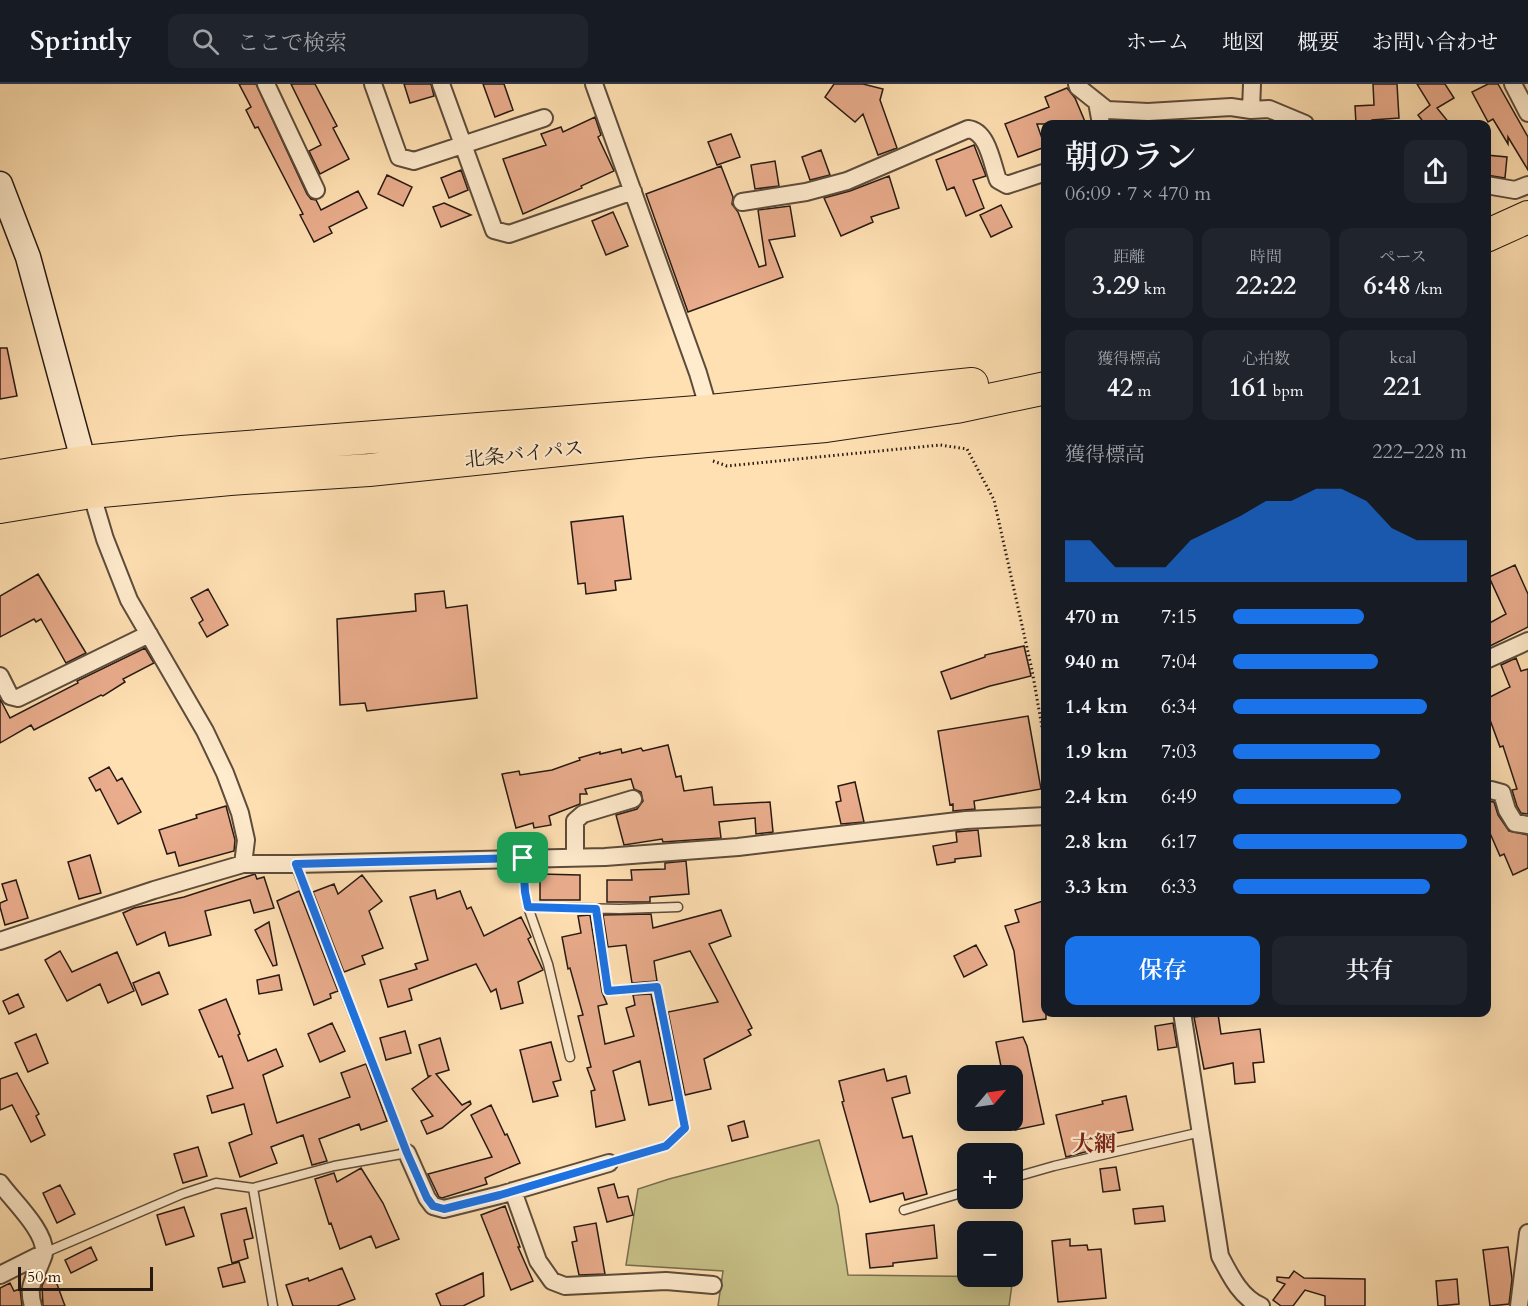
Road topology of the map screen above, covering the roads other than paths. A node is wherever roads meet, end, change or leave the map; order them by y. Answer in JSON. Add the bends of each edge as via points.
{"nodes":[{"id":1,"x":266,"y":84,"type":"edge"},
{"id":2,"x":373,"y":84,"type":"edge"},
{"id":3,"x":441,"y":84,"type":"edge"},
{"id":4,"x":594,"y":84,"type":"edge"},
{"id":5,"x":1077,"y":84,"type":"edge"},
{"id":6,"x":1251,"y":84,"type":"edge"},
{"id":7,"x":1512,"y":84,"type":"edge"},
{"id":8,"x":1096,"y":102,"type":"junction"},
{"id":9,"x":1251,"y":110,"type":"junction"},
{"id":10,"x":1528,"y":113,"type":"edge"},
{"id":11,"x":544,"y":118,"type":"dead end"},
{"id":12,"x":1100,"y":120,"type":"edge"},
{"id":13,"x":1295,"y":120,"type":"edge"},
{"id":14,"x":462,"y":145,"type":"junction"},
{"id":15,"x":1041,"y":174,"type":"edge"},
{"id":16,"x":0,"y":184,"type":"edge"},
{"id":17,"x":1491,"y":187,"type":"edge"},
{"id":18,"x":316,"y":190,"type":"dead end"},
{"id":19,"x":633,"y":191,"type":"junction"},
{"id":20,"x":1525,"y":201,"type":"edge"},
{"id":21,"x":742,"y":202,"type":"dead end"},
{"id":22,"x":1491,"y":232,"type":"edge"},
{"id":23,"x":1041,"y":374,"type":"edge"},
{"id":24,"x":1041,"y":389,"type":"edge"},
{"id":25,"x":712,"y":423,"type":"junction"},
{"id":26,"x":0,"y":476,"type":"edge"},
{"id":27,"x":88,"y":477,"type":"junction"},
{"id":28,"x":0,"y":507,"type":"edge"},
{"id":29,"x":149,"y":634,"type":"junction"},
{"id":30,"x":1528,"y":641,"type":"edge"},
{"id":31,"x":1491,"y":658,"type":"edge"},
{"id":32,"x":0,"y":676,"type":"edge"},
{"id":33,"x":1491,"y":790,"type":"edge"},
{"id":34,"x":633,"y":799,"type":"dead end"},
{"id":35,"x":1041,"y":816,"type":"edge"},
{"id":36,"x":1528,"y":825,"type":"edge"},
{"id":37,"x":575,"y":857,"type":"junction"},
{"id":38,"x":523,"y":858,"type":"junction"},
{"id":39,"x":243,"y":864,"type":"junction"},
{"id":40,"x":296,"y":864,"type":"junction"},
{"id":41,"x":528,"y":907,"type":"junction"},
{"id":42,"x":678,"y":907,"type":"dead end"},
{"id":43,"x":596,"y":909,"type":"junction"},
{"id":44,"x":0,"y":941,"type":"edge"},
{"id":45,"x":1183,"y":1017,"type":"edge"},
{"id":46,"x":570,"y":1057,"type":"dead end"},
{"id":47,"x":1202,"y":1131,"type":"junction"},
{"id":48,"x":407,"y":1153,"type":"junction"},
{"id":49,"x":609,"y":1163,"type":"joint"},
{"id":50,"x":1023,"y":1175,"type":"edge"},
{"id":51,"x":0,"y":1183,"type":"edge"},
{"id":52,"x":254,"y":1188,"type":"junction"},
{"id":53,"x":513,"y":1191,"type":"junction"},
{"id":54,"x":957,"y":1194,"type":"edge"},
{"id":55,"x":904,"y":1210,"type":"dead end"},
{"id":56,"x":1528,"y":1233,"type":"edge"},
{"id":57,"x":44,"y":1253,"type":"junction"},
{"id":58,"x":0,"y":1275,"type":"edge"},
{"id":59,"x":713,"y":1285,"type":"dead end"},
{"id":60,"x":1254,"y":1305,"type":"edge"},
{"id":61,"x":33,"y":1306,"type":"edge"},
{"id":62,"x":273,"y":1306,"type":"edge"},
{"id":63,"x":1519,"y":1306,"type":"edge"}],
"edges":[{"from":1,"to":18,"type":"street"},
{"from":2,"to":14,"type":"street","via":[[399,158],[414,161]]},
{"from":3,"to":14,"type":"street"},
{"from":4,"to":19,"type":"street"},
{"from":5,"to":8,"type":"street"},
{"from":6,"to":9,"type":"street"},
{"from":7,"to":10,"type":"street"},
{"from":8,"to":9,"type":"street","via":[[1107,110],[1117,111],[1231,107]]},
{"from":8,"to":12,"type":"street"},
{"from":9,"to":13,"type":"street","via":[[1269,109]]},
{"from":11,"to":14,"type":"street"},
{"from":14,"to":19,"type":"street","via":[[494,230],[500,233],[508,234]]},
{"from":15,"to":21,"type":"street","via":[[1007,185],[998,180],[982,136],[968,129],[847,181]]},
{"from":16,"to":27,"type":"street","via":[[28,257]]},
{"from":17,"to":20,"type":"street"},
{"from":19,"to":25,"type":"street"},
{"from":20,"to":22,"type":"highway"},
{"from":23,"to":25,"type":"highway","name":"北条バイパス"},
{"from":24,"to":25,"type":"highway","name":"北条バイパス","via":[[956,407],[826,426]]},
{"from":25,"to":27,"type":"highway","name":"北条バイパス","via":[[369,470],[230,479]]},
{"from":26,"to":27,"type":"highway","name":"北条バイパス"},
{"from":27,"to":28,"type":"highway","name":"北条バイパス"},
{"from":27,"to":29,"type":"street","via":[[105,539],[129,600]]},
{"from":29,"to":32,"type":"street","via":[[18,698],[10,696]]},
{"from":29,"to":39,"type":"street","via":[[206,731],[225,773],[246,840]]},
{"from":30,"to":31,"type":"street"},
{"from":33,"to":36,"type":"street","via":[[1502,794],[1515,823]]},
{"from":34,"to":37,"type":"street","via":[[583,814],[575,821]]},
{"from":35,"to":37,"type":"street","via":[[966,820],[738,847]]},
{"from":37,"to":38,"type":"street"},
{"from":38,"to":40,"type":"street"},
{"from":38,"to":41,"type":"lane"},
{"from":39,"to":40,"type":"street"},
{"from":39,"to":44,"type":"street"},
{"from":40,"to":48,"type":"lane"},
{"from":41,"to":43,"type":"lane"},
{"from":41,"to":46,"type":"lane","via":[[548,964]]},
{"from":42,"to":43,"type":"lane"},
{"from":43,"to":49,"type":"lane","via":[[608,991],[657,987],[685,1128],[666,1146]]},
{"from":45,"to":47,"type":"street"},
{"from":47,"to":50,"type":"lane"},
{"from":47,"to":60,"type":"street","via":[[1220,1257],[1231,1278]]},
{"from":48,"to":52,"type":"lane","via":[[334,1166]]},
{"from":48,"to":53,"type":"street","via":[[433,1206],[444,1209]]},
{"from":49,"to":53,"type":"street"},
{"from":51,"to":57,"type":"street","via":[[37,1230]]},
{"from":52,"to":57,"type":"lane","via":[[216,1183],[205,1186]]},
{"from":52,"to":62,"type":"lane"},
{"from":53,"to":59,"type":"street","via":[[538,1261],[552,1281],[565,1286],[666,1281]]},
{"from":54,"to":55,"type":"lane"},
{"from":56,"to":63,"type":"street"},
{"from":57,"to":58,"type":"street"},
{"from":57,"to":61,"type":"street","via":[[29,1294]]}]}
